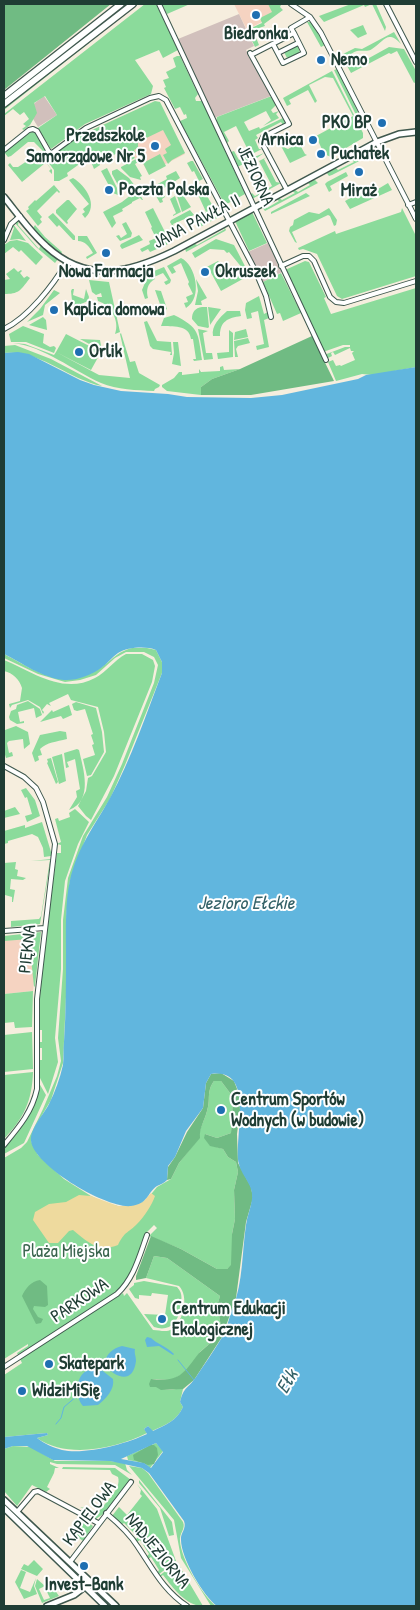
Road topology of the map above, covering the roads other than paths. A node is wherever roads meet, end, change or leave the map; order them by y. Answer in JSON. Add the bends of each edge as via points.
{"nodes":[{"id":1,"x":121,"y":4,"type":"edge"},
{"id":2,"x":133,"y":4,"type":"edge"},
{"id":3,"x":159,"y":4,"type":"edge"},
{"id":4,"x":292,"y":4,"type":"edge"},
{"id":5,"x":386,"y":4,"type":"edge"},
{"id":6,"x":310,"y":18,"type":"junction"},
{"id":7,"x":294,"y":34,"type":"junction"},
{"id":8,"x":298,"y":43,"type":"junction"},
{"id":9,"x":273,"y":44,"type":"junction"},
{"id":10,"x":278,"y":53,"type":"junction"},
{"id":11,"x":416,"y":62,"type":"edge"},
{"id":12,"x":4,"y":96,"type":"edge"},
{"id":13,"x":4,"y":104,"type":"edge"},
{"id":14,"x":416,"y":132,"type":"edge"},
{"id":15,"x":377,"y":142,"type":"junction"},
{"id":16,"x":4,"y":150,"type":"edge"},
{"id":17,"x":286,"y":190,"type":"junction"},
{"id":18,"x":4,"y":197,"type":"edge"},
{"id":19,"x":416,"y":202,"type":"edge"},
{"id":20,"x":408,"y":205,"type":"junction"},
{"id":21,"x":254,"y":207,"type":"junction"},
{"id":22,"x":20,"y":216,"type":"junction"},
{"id":23,"x":416,"y":219,"type":"edge"},
{"id":24,"x":229,"y":220,"type":"junction"},
{"id":25,"x":4,"y":240,"type":"edge"},
{"id":26,"x":68,"y":262,"type":"junction"},
{"id":27,"x":281,"y":266,"type":"junction"},
{"id":28,"x":416,"y":281,"type":"edge"},
{"id":29,"x":271,"y":317,"type":"dead end"},
{"id":30,"x":4,"y":329,"type":"edge"},
{"id":31,"x":326,"y":360,"type":"dead end"},
{"id":32,"x":4,"y":766,"type":"edge"},
{"id":33,"x":44,"y":928,"type":"junction"},
{"id":34,"x":4,"y":931,"type":"edge"},
{"id":35,"x":4,"y":1145,"type":"edge"},
{"id":36,"x":147,"y":1235,"type":"dead end"},
{"id":37,"x":4,"y":1367,"type":"edge"},
{"id":38,"x":131,"y":1482,"type":"dead end"},
{"id":39,"x":4,"y":1500,"type":"edge"},
{"id":40,"x":4,"y":1508,"type":"edge"},
{"id":41,"x":17,"y":1512,"type":"junction"},
{"id":42,"x":106,"y":1513,"type":"junction"},
{"id":43,"x":98,"y":1524,"type":"junction"},
{"id":44,"x":70,"y":1562,"type":"junction"},
{"id":45,"x":90,"y":1581,"type":"junction"},
{"id":46,"x":85,"y":1586,"type":"junction"},
{"id":47,"x":47,"y":1606,"type":"edge"},
{"id":48,"x":105,"y":1606,"type":"edge"},
{"id":49,"x":116,"y":1606,"type":"edge"},
{"id":50,"x":186,"y":1606,"type":"edge"}],
"edges":[{"from":1,"to":12,"type":"main road"},
{"from":2,"to":13,"type":"main road"},
{"from":3,"to":21,"type":"street","name":"JEZIORNA"},
{"from":4,"to":6,"type":"street"},
{"from":5,"to":11,"type":"street"},
{"from":6,"to":7,"type":"street","via":[[291,28]]},
{"from":6,"to":15,"type":"street","via":[[322,33]]},
{"from":7,"to":8,"type":"street"},
{"from":7,"to":9,"type":"street"},
{"from":8,"to":10,"type":"street"},
{"from":8,"to":10,"type":"street","via":[[304,53],[283,63]]},
{"from":9,"to":10,"type":"street"},
{"from":9,"to":17,"type":"street","via":[[250,54],[289,124],[263,137],[262,141]]},
{"from":14,"to":15,"type":"street","name":"JANA PAWŁA II"},
{"from":15,"to":17,"type":"street","name":"JANA PAWŁA II"},
{"from":15,"to":20,"type":"street"},
{"from":16,"to":24,"type":"street","via":[[33,129],[52,153],[86,128],[150,98],[162,97],[168,102]]},
{"from":17,"to":21,"type":"street","name":"JANA PAWŁA II"},
{"from":18,"to":22,"type":"street","name":"JANA PAWŁA II"},
{"from":19,"to":20,"type":"street"},
{"from":20,"to":23,"type":"street"},
{"from":21,"to":24,"type":"street","name":"JANA PAWŁA II"},
{"from":21,"to":27,"type":"street","name":"JEZIORNA"},
{"from":22,"to":25,"type":"street","via":[[11,224]]},
{"from":22,"to":26,"type":"street","name":"JANA PAWŁA II","via":[[46,246]]},
{"from":24,"to":26,"type":"street","name":"JANA PAWŁA II","via":[[166,255],[127,270],[95,270]]},
{"from":24,"to":29,"type":"street","via":[[260,279]]},
{"from":26,"to":30,"type":"street","via":[[29,310]]},
{"from":27,"to":28,"type":"street","via":[[309,256],[330,298],[339,303]]},
{"from":27,"to":31,"type":"street","name":"JEZIORNA"},
{"from":32,"to":33,"type":"street","name":"PIĘKNA","via":[[36,788],[53,835],[55,856]]},
{"from":33,"to":34,"type":"street"},
{"from":33,"to":35,"type":"street","name":"PIĘKNA","via":[[37,1005],[35,1096],[27,1116]]},
{"from":36,"to":37,"type":"street","name":"PARKOWA","via":[[134,1271],[117,1294]]},
{"from":38,"to":42,"type":"street","name":"KĄPIELOWA"},
{"from":39,"to":41,"type":"street"},
{"from":40,"to":46,"type":"street"},
{"from":41,"to":43,"type":"street","via":[[38,1491]]},
{"from":41,"to":44,"type":"street"},
{"from":42,"to":43,"type":"street","name":"KĄPIELOWA"},
{"from":42,"to":50,"type":"street","name":"NADJEZIORNA","via":[[134,1540],[169,1592]]},
{"from":43,"to":44,"type":"street","name":"KĄPIELOWA"},
{"from":44,"to":45,"type":"street"},
{"from":45,"to":46,"type":"street"},
{"from":45,"to":49,"type":"street"},
{"from":46,"to":47,"type":"street","via":[[74,1595]]},
{"from":46,"to":48,"type":"street"}]}
